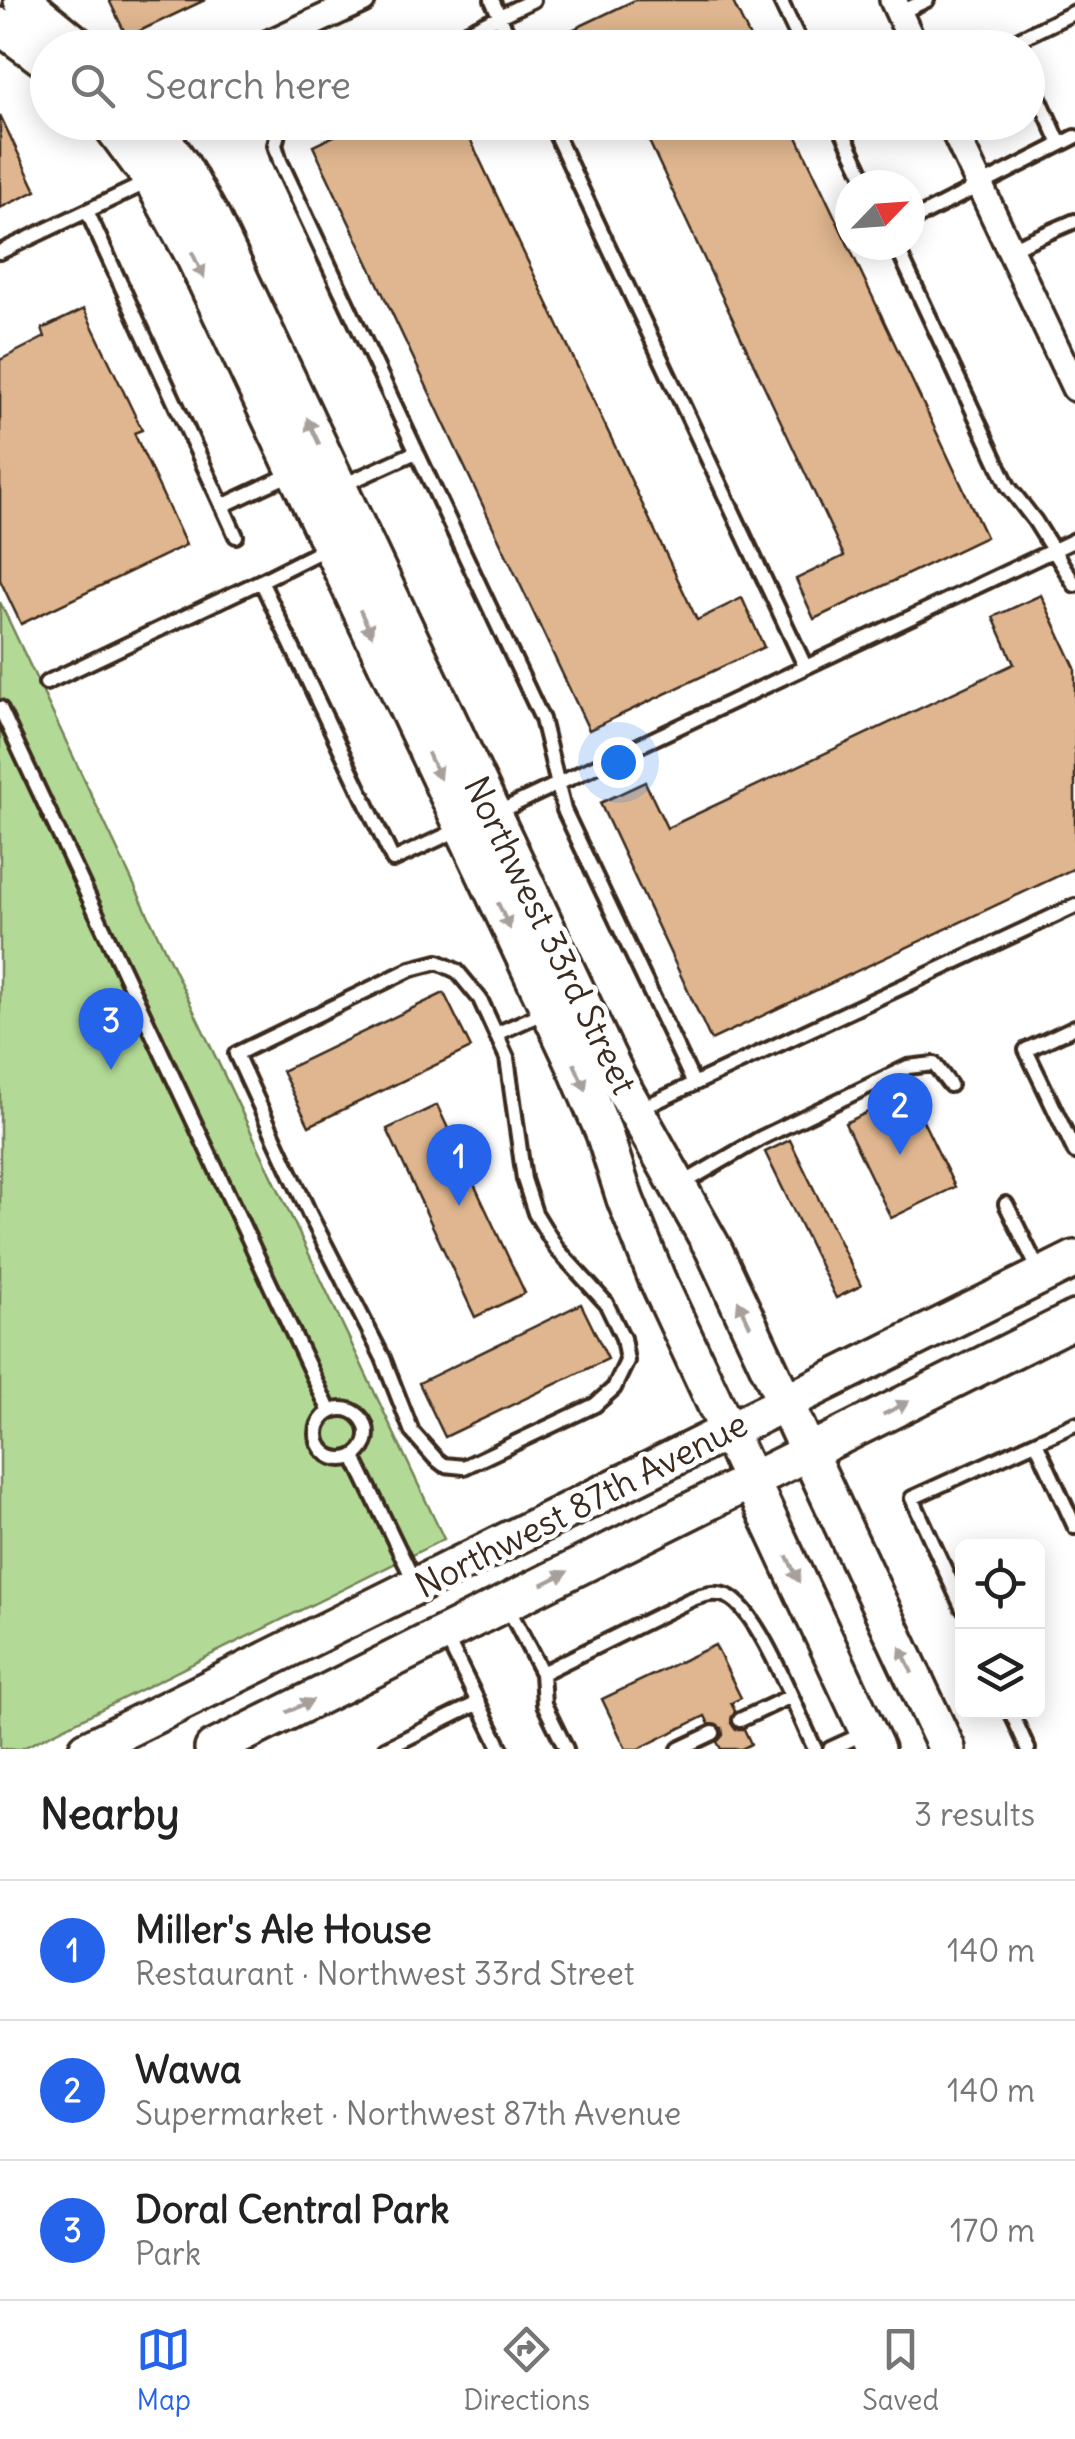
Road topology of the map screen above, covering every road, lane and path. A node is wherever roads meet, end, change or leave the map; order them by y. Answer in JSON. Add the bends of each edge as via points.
{"nodes":[{"id":1,"x":22,"y":0,"type":"edge"},
{"id":2,"x":362,"y":0,"type":"edge"},
{"id":3,"x":492,"y":0,"type":"edge"},
{"id":4,"x":533,"y":0,"type":"edge"},
{"id":5,"x":780,"y":0,"type":"edge"},
{"id":6,"x":927,"y":0,"type":"edge"},
{"id":7,"x":896,"y":6,"type":"edge"},
{"id":8,"x":1075,"y":12,"type":"edge"},
{"id":9,"x":500,"y":16,"type":"junction"},
{"id":10,"x":0,"y":26,"type":"edge"},
{"id":11,"x":59,"y":30,"type":"edge"},
{"id":12,"x":298,"y":30,"type":"edge"},
{"id":13,"x":471,"y":30,"type":"edge"},
{"id":14,"x":506,"y":30,"type":"edge"},
{"id":15,"x":794,"y":30,"type":"edge"},
{"id":16,"x":907,"y":30,"type":"edge"},
{"id":17,"x":1041,"y":30,"type":"edge"},
{"id":18,"x":30,"y":48,"type":"edge"},
{"id":19,"x":1045,"y":110,"type":"edge"},
{"id":20,"x":1075,"y":137,"type":"edge"},
{"id":21,"x":128,"y":140,"type":"edge"},
{"id":22,"x":163,"y":140,"type":"edge"},
{"id":23,"x":276,"y":140,"type":"edge"},
{"id":24,"x":558,"y":140,"type":"edge"},
{"id":25,"x":847,"y":140,"type":"edge"},
{"id":26,"x":958,"y":140,"type":"edge"},
{"id":27,"x":1060,"y":144,"type":"junction"},
{"id":28,"x":861,"y":170,"type":"edge"},
{"id":29,"x":152,"y":180,"type":"junction"},
{"id":30,"x":980,"y":186,"type":"junction"},
{"id":31,"x":87,"y":211,"type":"junction"},
{"id":32,"x":925,"y":214,"type":"edge"},
{"id":33,"x":1075,"y":221,"type":"edge"},
{"id":34,"x":1010,"y":250,"type":"junction"},
{"id":35,"x":0,"y":252,"type":"edge"},
{"id":36,"x":903,"y":260,"type":"edge"},
{"id":37,"x":1075,"y":388,"type":"edge"},
{"id":38,"x":416,"y":452,"type":"junction"},
{"id":39,"x":295,"y":472,"type":"junction"},
{"id":40,"x":344,"y":497,"type":"junction"},
{"id":41,"x":222,"y":506,"type":"junction"},
{"id":42,"x":236,"y":536,"type":"dead end"},
{"id":43,"x":1075,"y":540,"type":"edge"},
{"id":44,"x":330,"y":547,"type":"junction"},
{"id":45,"x":1054,"y":550,"type":"junction"},
{"id":46,"x":261,"y":580,"type":"junction"},
{"id":47,"x":384,"y":582,"type":"junction"},
{"id":48,"x":1075,"y":585,"type":"edge"},
{"id":49,"x":806,"y":666,"type":"junction"},
{"id":50,"x":46,"y":683,"type":"dead end"},
{"id":51,"x":0,"y":708,"type":"edge"},
{"id":52,"x":558,"y":784,"type":"junction"},
{"id":53,"x":478,"y":821,"type":"junction"},
{"id":54,"x":1075,"y":906,"type":"edge"},
{"id":55,"x":564,"y":1003,"type":"junction"},
{"id":56,"x":1075,"y":1027,"type":"edge"},
{"id":57,"x":496,"y":1034,"type":"junction"},
{"id":58,"x":694,"y":1084,"type":"junction"},
{"id":59,"x":950,"y":1085,"type":"dead end"},
{"id":60,"x":636,"y":1112,"type":"junction"},
{"id":61,"x":1075,"y":1152,"type":"edge"},
{"id":62,"x":680,"y":1185,"type":"junction"},
{"id":63,"x":1006,"y":1204,"type":"dead end"},
{"id":64,"x":1075,"y":1259,"type":"edge"},
{"id":65,"x":1042,"y":1275,"type":"junction"},
{"id":66,"x":1075,"y":1319,"type":"edge"},
{"id":67,"x":786,"y":1401,"type":"junction"},
{"id":68,"x":330,"y":1412,"type":"junction"},
{"id":69,"x":1075,"y":1424,"type":"edge"},
{"id":70,"x":728,"y":1430,"type":"junction"},
{"id":71,"x":1036,"y":1442,"type":"junction"},
{"id":72,"x":809,"y":1452,"type":"junction"},
{"id":73,"x":354,"y":1457,"type":"junction"},
{"id":74,"x":752,"y":1480,"type":"junction"},
{"id":75,"x":1075,"y":1527,"type":"edge"},
{"id":76,"x":417,"y":1586,"type":"junction"},
{"id":77,"x":955,"y":1591,"type":"edge"},
{"id":78,"x":506,"y":1603,"type":"junction"},
{"id":79,"x":444,"y":1634,"type":"junction"},
{"id":80,"x":542,"y":1673,"type":"junction"},
{"id":81,"x":789,"y":1696,"type":"junction"},
{"id":82,"x":182,"y":1702,"type":"junction"},
{"id":83,"x":478,"y":1703,"type":"junction"},
{"id":84,"x":1014,"y":1719,"type":"edge"},
{"id":85,"x":740,"y":1720,"type":"dead end"},
{"id":86,"x":713,"y":1732,"type":"dead end"},
{"id":87,"x":872,"y":1740,"type":"edge"},
{"id":88,"x":88,"y":1749,"type":"edge"},
{"id":89,"x":204,"y":1749,"type":"edge"},
{"id":90,"x":213,"y":1749,"type":"edge"},
{"id":91,"x":385,"y":1749,"type":"edge"},
{"id":92,"x":501,"y":1749,"type":"edge"},
{"id":93,"x":566,"y":1749,"type":"edge"},
{"id":94,"x":679,"y":1749,"type":"edge"},
{"id":95,"x":815,"y":1749,"type":"edge"},
{"id":96,"x":830,"y":1749,"type":"edge"},
{"id":97,"x":946,"y":1749,"type":"edge"},
{"id":98,"x":1028,"y":1749,"type":"edge"}],
"edges":[{"from":1,"to":11,"type":"street"},
{"from":2,"to":12,"type":"street"},
{"from":3,"to":9,"type":"lane"},
{"from":4,"to":9,"type":"lane"},
{"from":5,"to":15,"type":"lane"},
{"from":6,"to":7,"type":"lane"},
{"from":7,"to":16,"type":"street"},
{"from":8,"to":17,"type":"lane"},
{"from":9,"to":13,"type":"lane"},
{"from":9,"to":14,"type":"lane"},
{"from":10,"to":18,"type":"street"},
{"from":19,"to":27,"type":"lane"},
{"from":20,"to":27,"type":"lane"},
{"from":21,"to":29,"type":"street","name":"Northwest 33rd Street"},
{"from":40,"to":22,"type":"street","name":"Northwest 33rd Street","one_way":true,"via":[[207,210]]},
{"from":23,"to":38,"type":"lane"},
{"from":24,"to":49,"type":"lane"},
{"from":25,"to":28,"type":"lane"},
{"from":26,"to":30,"type":"street"},
{"from":27,"to":30,"type":"lane"},
{"from":29,"to":31,"type":"lane"},
{"from":29,"to":39,"type":"street","name":"Northwest 33rd Street","one_way":true},
{"from":30,"to":32,"type":"lane"},
{"from":30,"to":34,"type":"street"},
{"from":31,"to":35,"type":"lane"},
{"from":31,"to":41,"type":"lane"},
{"from":33,"to":34,"type":"lane"},
{"from":34,"to":37,"type":"street"},
{"from":36,"to":45,"type":"lane","via":[[1008,486]]},
{"from":38,"to":40,"type":"lane"},
{"from":38,"to":52,"type":"lane","via":[[542,719]]},
{"from":39,"to":41,"type":"lane"},
{"from":39,"to":44,"type":"street","name":"Northwest 33rd Street"},
{"from":40,"to":44,"type":"street","via":[[343,528]]},
{"from":40,"to":47,"type":"street","name":"Northwest 33rd Street"},
{"from":41,"to":42,"type":"lane"},
{"from":43,"to":45,"type":"lane"},
{"from":44,"to":46,"type":"lane"},
{"from":44,"to":47,"type":"street","via":[[348,549]]},
{"from":44,"to":53,"type":"street","name":"Northwest 33rd Street","one_way":true},
{"from":45,"to":48,"type":"lane"},
{"from":45,"to":49,"type":"lane"},
{"from":46,"to":50,"type":"lane"},
{"from":46,"to":53,"type":"lane","via":[[393,860]]},
{"from":47,"to":53,"type":"street","name":"Northwest 33rd Street"},
{"from":49,"to":52,"type":"lane"},
{"from":51,"to":68,"type":"lane"},
{"from":52,"to":53,"type":"lane"},
{"from":52,"to":58,"type":"lane","via":[[564,810]]},
{"from":53,"to":55,"type":"street","name":"Northwest 33rd Street"},
{"from":54,"to":58,"type":"lane"},
{"from":55,"to":57,"type":"lane"},
{"from":55,"to":60,"type":"street","name":"Northwest 33rd Street"},
{"from":55,"to":70,"type":"street","name":"Northwest 33rd Street","one_way":true,"via":[[652,1266]]},
{"from":56,"to":61,"type":"lane","via":[[1026,1050]]},
{"from":57,"to":57,"type":"lane","via":[[474,988],[438,962],[236,1054],[412,1432],[435,1458],[456,1467],[473,1465],[594,1404],[614,1388],[627,1360],[606,1303],[557,1249],[535,1213],[507,1058]]},
{"from":58,"to":60,"type":"lane"},
{"from":59,"to":62,"type":"lane","via":[[934,1064],[917,1064]]},
{"from":60,"to":62,"type":"street","name":"Northwest 33rd Street"},
{"from":67,"to":62,"type":"street","name":"Northwest 33rd Street","one_way":true},
{"from":63,"to":65,"type":"lane"},
{"from":64,"to":65,"type":"street","name":"Northwest 87th Avenue"},
{"from":65,"to":67,"type":"street","name":"Northwest 87th Avenue"},
{"from":72,"to":66,"type":"street","name":"Northwest 87th Avenue","one_way":true},
{"from":67,"to":70,"type":"street","name":"Northwest 87th Avenue"},
{"from":67,"to":72,"type":"street","name":"Northwest 33rd Street"},
{"from":68,"to":73,"type":"lane","via":[[346,1409],[366,1424],[367,1441]]},
{"from":68,"to":73,"type":"lane","via":[[316,1432],[320,1448],[333,1459]]},
{"from":69,"to":71,"type":"lane"},
{"from":70,"to":74,"type":"street","name":"Northwest 33rd Street"},
{"from":70,"to":76,"type":"street","name":"Northwest 87th Avenue"},
{"from":71,"to":75,"type":"lane"},
{"from":71,"to":77,"type":"lane","via":[[912,1498]]},
{"from":72,"to":74,"type":"street","name":"Northwest 87th Avenue"},
{"from":97,"to":72,"type":"street","name":"Northwest 33rd Street","one_way":true},
{"from":73,"to":76,"type":"lane"},
{"from":78,"to":74,"type":"street","name":"Northwest 87th Avenue","one_way":true},
{"from":74,"to":87,"type":"street","name":"Northwest 33rd Street","one_way":true},
{"from":76,"to":82,"type":"street","name":"Northwest 87th Avenue"},
{"from":78,"to":79,"type":"street","name":"Northwest 87th Avenue"},
{"from":78,"to":80,"type":"lane"},
{"from":79,"to":83,"type":"lane"},
{"from":90,"to":79,"type":"street","name":"Northwest 87th Avenue","one_way":true},
{"from":80,"to":81,"type":"lane","via":[[690,1600],[716,1594],[733,1599],[751,1617]]},
{"from":80,"to":93,"type":"lane","via":[[544,1704]]},
{"from":81,"to":85,"type":"lane"},
{"from":81,"to":95,"type":"lane"},
{"from":82,"to":88,"type":"street","name":"Northwest 87th Avenue"},
{"from":82,"to":89,"type":"street"},
{"from":83,"to":91,"type":"lane"},
{"from":83,"to":92,"type":"lane"},
{"from":84,"to":98,"type":"lane"},
{"from":86,"to":94,"type":"lane"},
{"from":87,"to":96,"type":"lane"}]}
